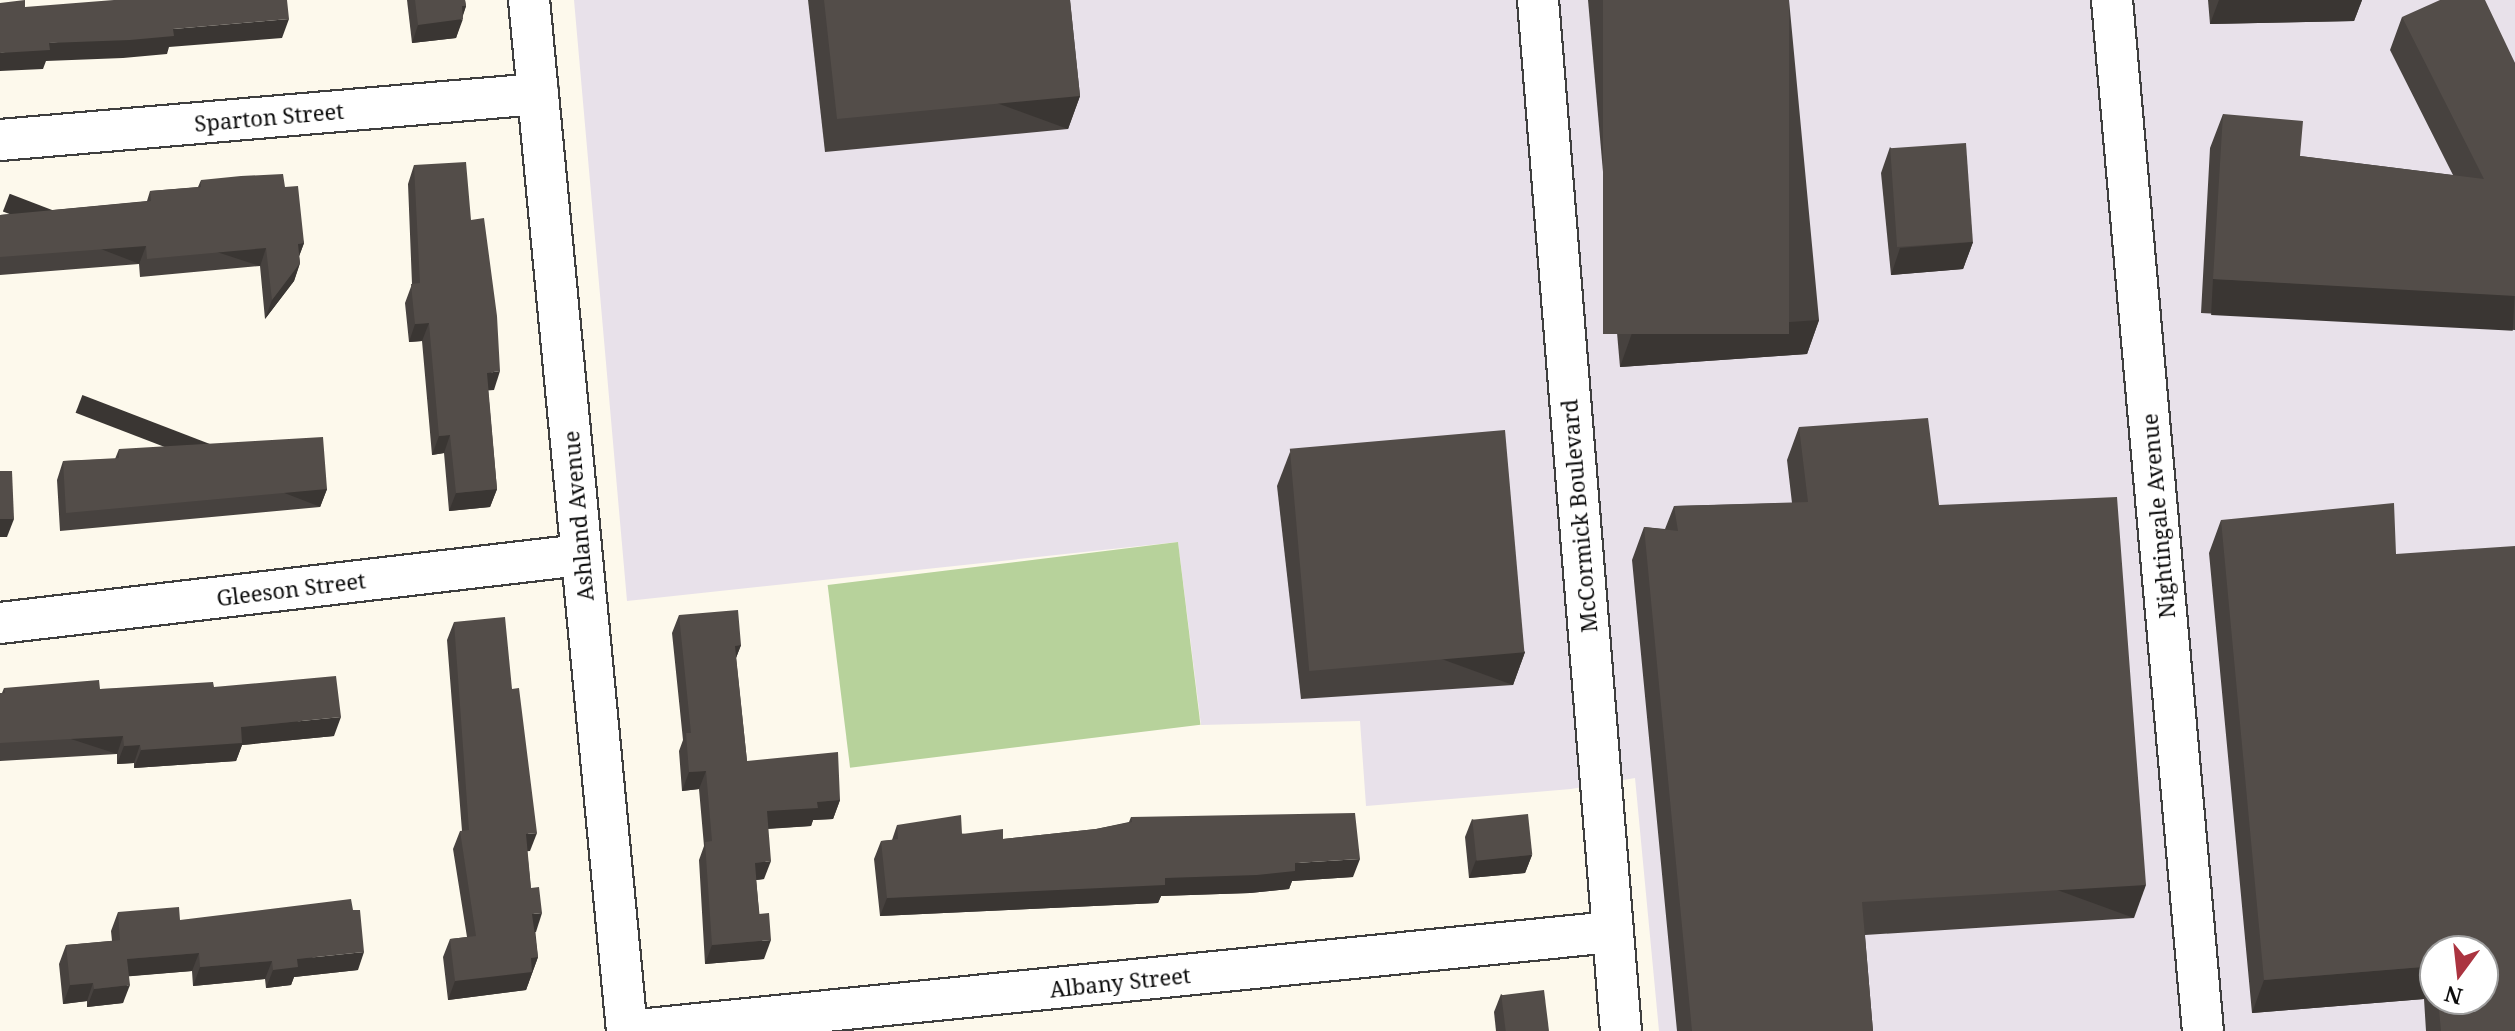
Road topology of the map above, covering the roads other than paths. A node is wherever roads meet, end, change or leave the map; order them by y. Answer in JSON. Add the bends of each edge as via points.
{"nodes":[{"id":1,"x":529,"y":0,"type":"edge"},
{"id":2,"x":1538,"y":0,"type":"edge"},
{"id":3,"x":2112,"y":0,"type":"edge"},
{"id":4,"x":538,"y":94,"type":"junction"},
{"id":5,"x":0,"y":140,"type":"edge"},
{"id":6,"x":581,"y":555,"type":"junction"},
{"id":7,"x":0,"y":623,"type":"edge"},
{"id":8,"x":1612,"y":932,"type":"junction"},
{"id":9,"x":627,"y":1031,"type":"edge"},
{"id":10,"x":1621,"y":1031,"type":"edge"},
{"id":11,"x":2203,"y":1031,"type":"edge"}],
"edges":[{"from":1,"to":4,"type":"street","name":"Ashland Avenue"},
{"from":2,"to":8,"type":"street","name":"McCormick Boulevard"},
{"from":3,"to":11,"type":"street","name":"Nightingale Avenue"},
{"from":4,"to":5,"type":"street","name":"Sparton Street"},
{"from":4,"to":6,"type":"street","name":"Ashland Avenue"},
{"from":6,"to":7,"type":"street","name":"Gleeson Street"},
{"from":6,"to":9,"type":"street","name":"Ashland Avenue"},
{"from":8,"to":9,"type":"street","name":"Albany Street"},
{"from":8,"to":10,"type":"street","name":"McCormick Boulevard"}]}
